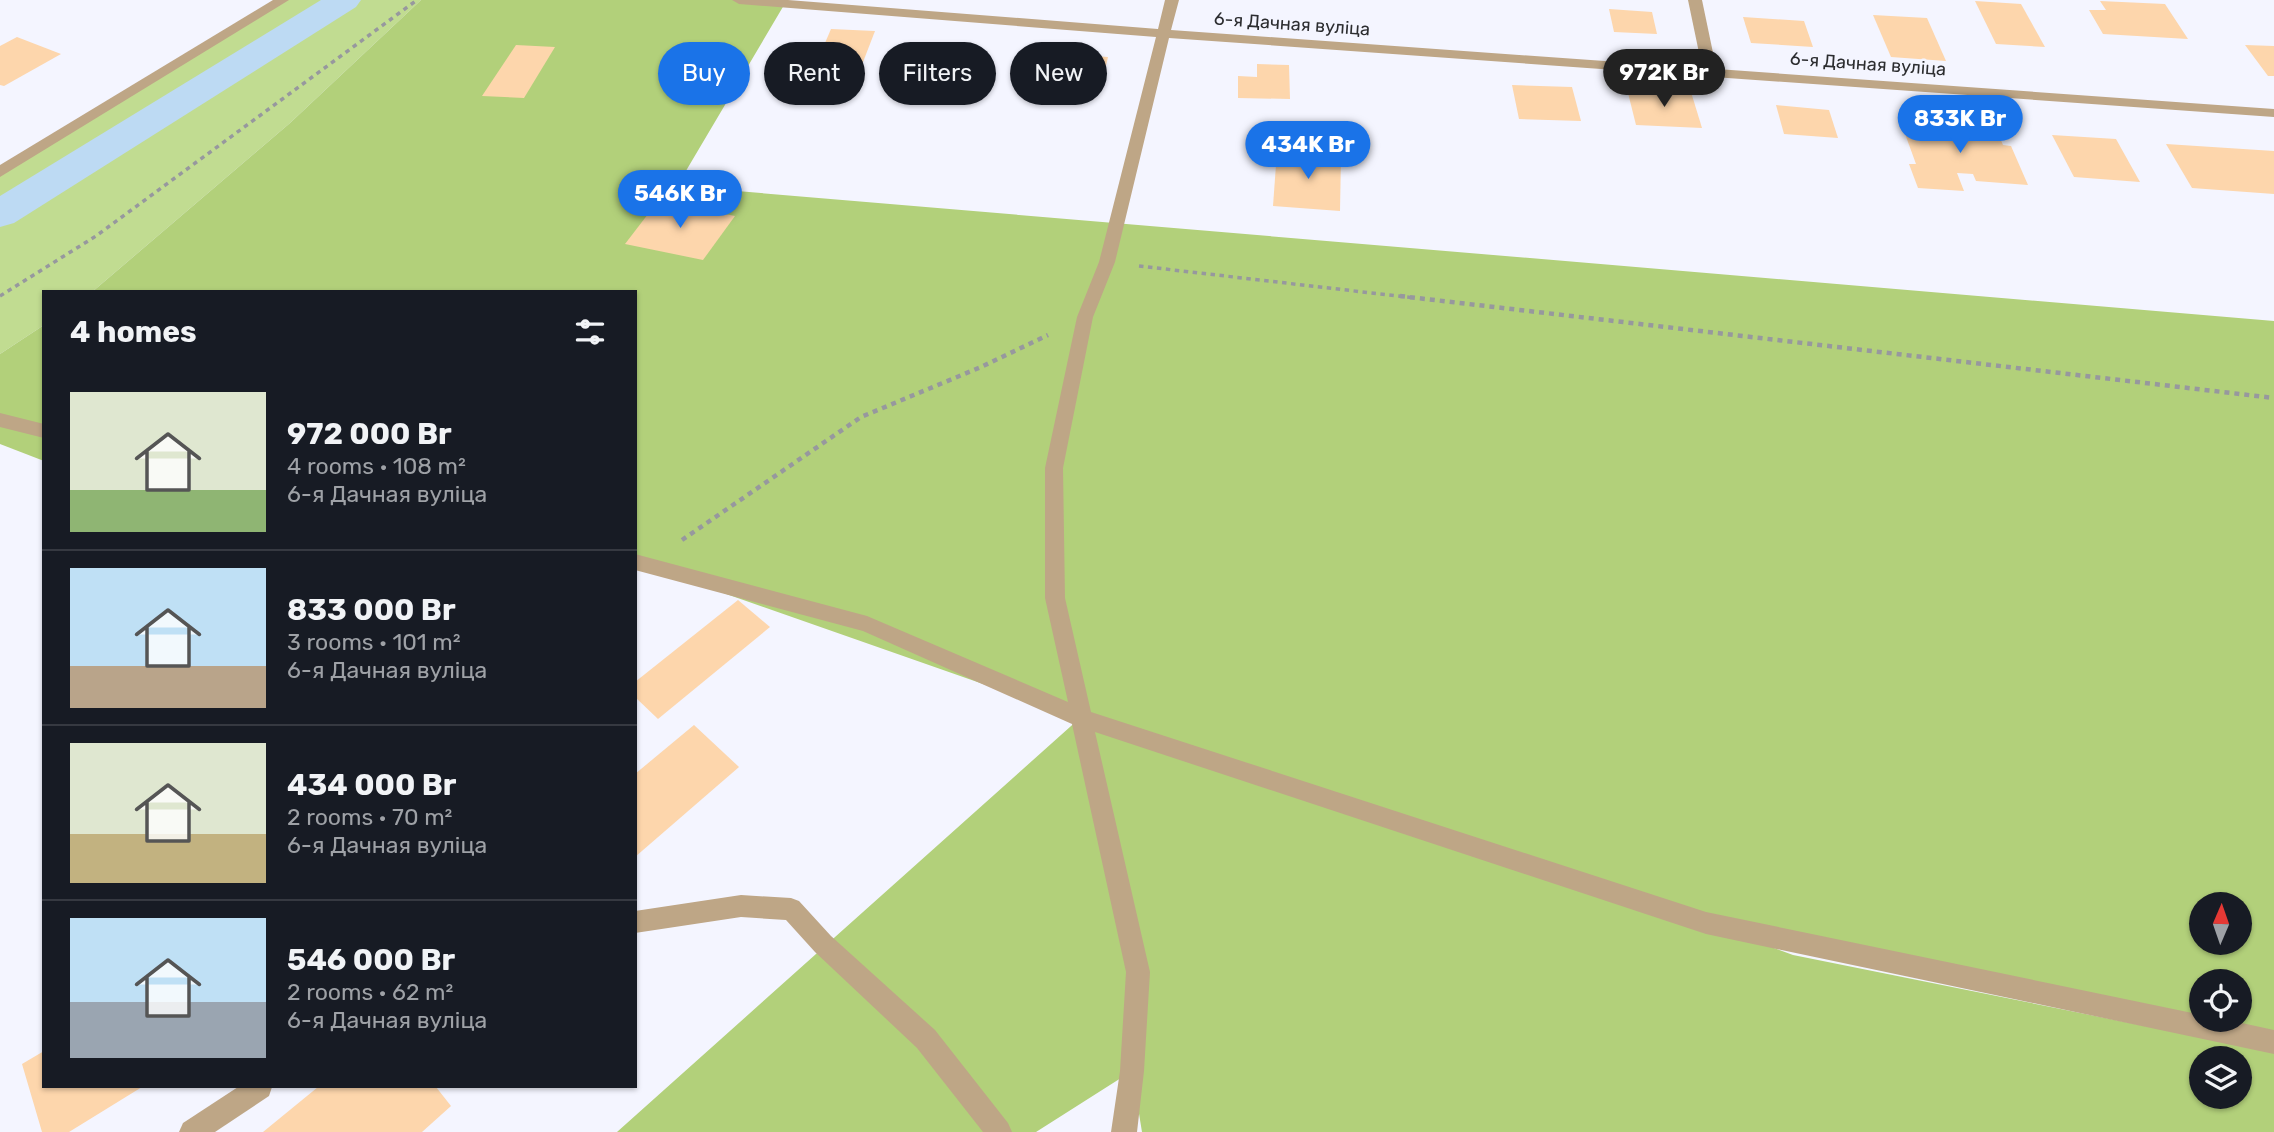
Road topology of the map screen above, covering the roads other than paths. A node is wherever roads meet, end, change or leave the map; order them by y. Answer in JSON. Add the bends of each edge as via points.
{"nodes":[{"id":1,"x":282,"y":0,"type":"edge"},
{"id":2,"x":739,"y":0,"type":"edge"},
{"id":3,"x":1172,"y":0,"type":"edge"},
{"id":4,"x":1695,"y":0,"type":"edge"},
{"id":5,"x":1165,"y":34,"type":"junction"},
{"id":6,"x":1710,"y":72,"type":"junction"},
{"id":7,"x":2274,"y":113,"type":"edge"},
{"id":8,"x":0,"y":172,"type":"edge"},
{"id":9,"x":0,"y":420,"type":"edge"},
{"id":10,"x":42,"y":430,"type":"edge"},
{"id":11,"x":641,"y":563,"type":"edge"},
{"id":12,"x":1080,"y":718,"type":"junction"},
{"id":13,"x":637,"y":922,"type":"edge"},
{"id":14,"x":2274,"y":1042,"type":"edge"},
{"id":15,"x":258,"y":1088,"type":"edge"},
{"id":16,"x":192,"y":1132,"type":"edge"},
{"id":17,"x":999,"y":1132,"type":"edge"},
{"id":18,"x":1124,"y":1132,"type":"edge"}],
"edges":[{"from":1,"to":8,"type":"street"},
{"from":2,"to":5,"type":"street","name":"6-я Дачная вуліца"},
{"from":3,"to":5,"type":"street"},
{"from":4,"to":6,"type":"street"},
{"from":5,"to":6,"type":"street","name":"6-я Дачная вуліца"},
{"from":5,"to":12,"type":"street","via":[[1107,262],[1085,317],[1054,468],[1055,598]]},
{"from":6,"to":7,"type":"street","name":"6-я Дачная вуліца"},
{"from":9,"to":10,"type":"street"},
{"from":11,"to":12,"type":"street","via":[[867,624]]},
{"from":12,"to":14,"type":"street","via":[[1706,923]]},
{"from":12,"to":18,"type":"street","via":[[1138,972]]},
{"from":13,"to":17,"type":"street","via":[[741,906],[791,909],[926,1039]]},
{"from":15,"to":16,"type":"street"}]}
